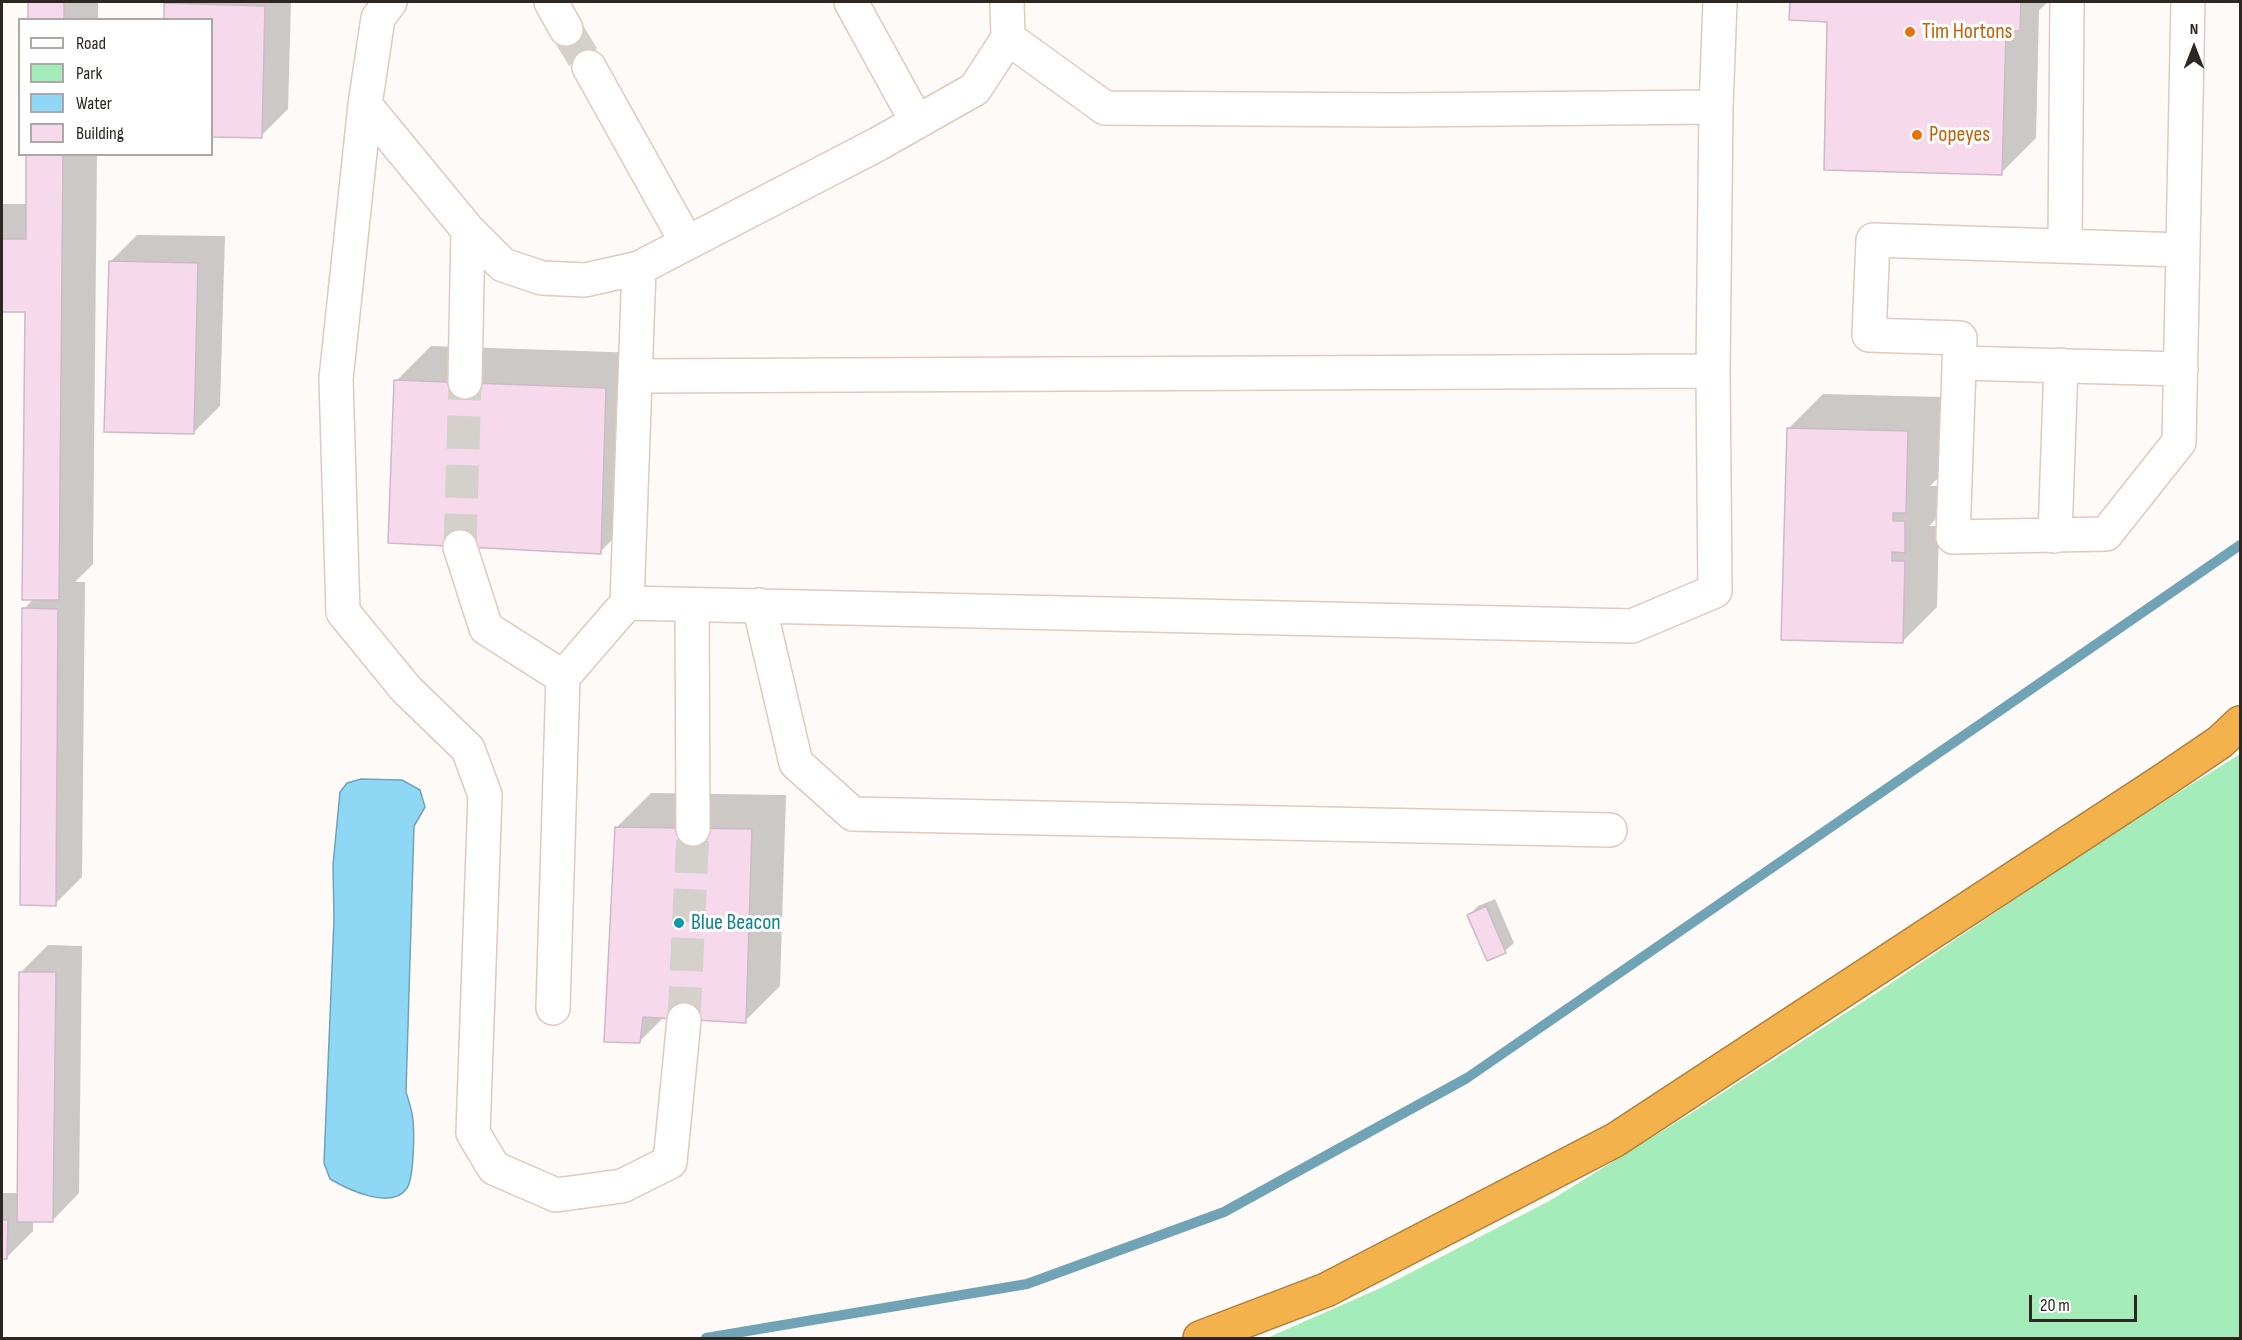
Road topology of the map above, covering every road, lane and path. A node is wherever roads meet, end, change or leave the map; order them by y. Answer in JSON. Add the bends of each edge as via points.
{"nodes":[{"id":1,"x":390,"y":2,"type":"edge"},
{"id":2,"x":851,"y":2,"type":"edge"},
{"id":3,"x":1007,"y":2,"type":"edge"},
{"id":4,"x":1720,"y":2,"type":"edge"},
{"id":5,"x":2067,"y":2,"type":"edge"},
{"id":6,"x":2188,"y":2,"type":"edge"},
{"id":7,"x":1008,"y":38,"type":"junction"},
{"id":8,"x":589,"y":67,"type":"tunnel mouth"},
{"id":9,"x":365,"y":105,"type":"junction"},
{"id":10,"x":1716,"y":107,"type":"junction"},
{"id":11,"x":917,"y":122,"type":"junction"},
{"id":12,"x":468,"y":230,"type":"junction"},
{"id":13,"x":687,"y":243,"type":"junction"},
{"id":14,"x":2065,"y":245,"type":"junction"},
{"id":15,"x":2183,"y":250,"type":"junction"},
{"id":16,"x":639,"y":268,"type":"junction"},
{"id":17,"x":1959,"y":363,"type":"junction"},
{"id":18,"x":2061,"y":365,"type":"junction"},
{"id":19,"x":2181,"y":369,"type":"junction"},
{"id":20,"x":1713,"y":371,"type":"junction"},
{"id":21,"x":635,"y":376,"type":"junction"},
{"id":22,"x":465,"y":382,"type":"tunnel mouth"},
{"id":23,"x":2055,"y":536,"type":"junction"},
{"id":24,"x":460,"y":547,"type":"tunnel mouth"},
{"id":25,"x":627,"y":603,"type":"junction"},
{"id":26,"x":692,"y":605,"type":"junction"},
{"id":27,"x":759,"y":605,"type":"junction"},
{"id":28,"x":563,"y":677,"type":"junction"},
{"id":29,"x":2241,"y":723,"type":"edge"},
{"id":30,"x":693,"y":829,"type":"tunnel mouth"},
{"id":31,"x":1610,"y":830,"type":"dead end"},
{"id":32,"x":554,"y":1008,"type":"dead end"},
{"id":33,"x":684,"y":1020,"type":"tunnel mouth"},
{"id":34,"x":1200,"y":1338,"type":"edge"}],
"edges":[{"from":1,"to":9,"type":"lane","via":[[378,18]]},
{"from":2,"to":11,"type":"lane"},
{"from":3,"to":7,"type":"lane"},
{"from":4,"to":10,"type":"lane"},
{"from":5,"to":14,"type":"lane"},
{"from":6,"to":15,"type":"lane"},
{"from":7,"to":10,"type":"lane","via":[[1105,108]]},
{"from":7,"to":11,"type":"lane","via":[[975,89]]},
{"from":8,"to":13,"type":"lane"},
{"from":9,"to":12,"type":"lane"},
{"from":9,"to":33,"type":"lane","via":[[336,379],[343,612],[406,689],[468,748],[484,795],[473,1133],[494,1168],[555,1195],[622,1186],[670,1162]]},
{"from":10,"to":20,"type":"lane"},
{"from":11,"to":13,"type":"lane"},
{"from":12,"to":16,"type":"lane","via":[[503,265],[542,278],[585,279]]},
{"from":12,"to":22,"type":"lane"},
{"from":13,"to":16,"type":"lane"},
{"from":14,"to":15,"type":"lane"},
{"from":14,"to":17,"type":"lane","via":[[1873,240],[1869,334],[1960,338]]},
{"from":15,"to":19,"type":"lane"},
{"from":16,"to":21,"type":"lane"},
{"from":17,"to":18,"type":"lane"},
{"from":17,"to":23,"type":"lane","via":[[1953,537]]},
{"from":18,"to":19,"type":"lane"},
{"from":18,"to":23,"type":"lane"},
{"from":19,"to":23,"type":"lane","via":[[2179,442],[2106,534]]},
{"from":20,"to":21,"type":"lane"},
{"from":20,"to":27,"type":"lane","via":[[1714,591],[1632,627]]},
{"from":21,"to":25,"type":"lane"},
{"from":24,"to":28,"type":"lane","via":[[486,628]]},
{"from":25,"to":26,"type":"lane"},
{"from":25,"to":28,"type":"lane"},
{"from":26,"to":27,"type":"lane"},
{"from":26,"to":30,"type":"lane"},
{"from":27,"to":31,"type":"lane","via":[[796,763],[854,814]]},
{"from":28,"to":32,"type":"lane"},
{"from":29,"to":34,"type":"highway","via":[[2164,780],[1615,1140],[1326,1290]]}]}
